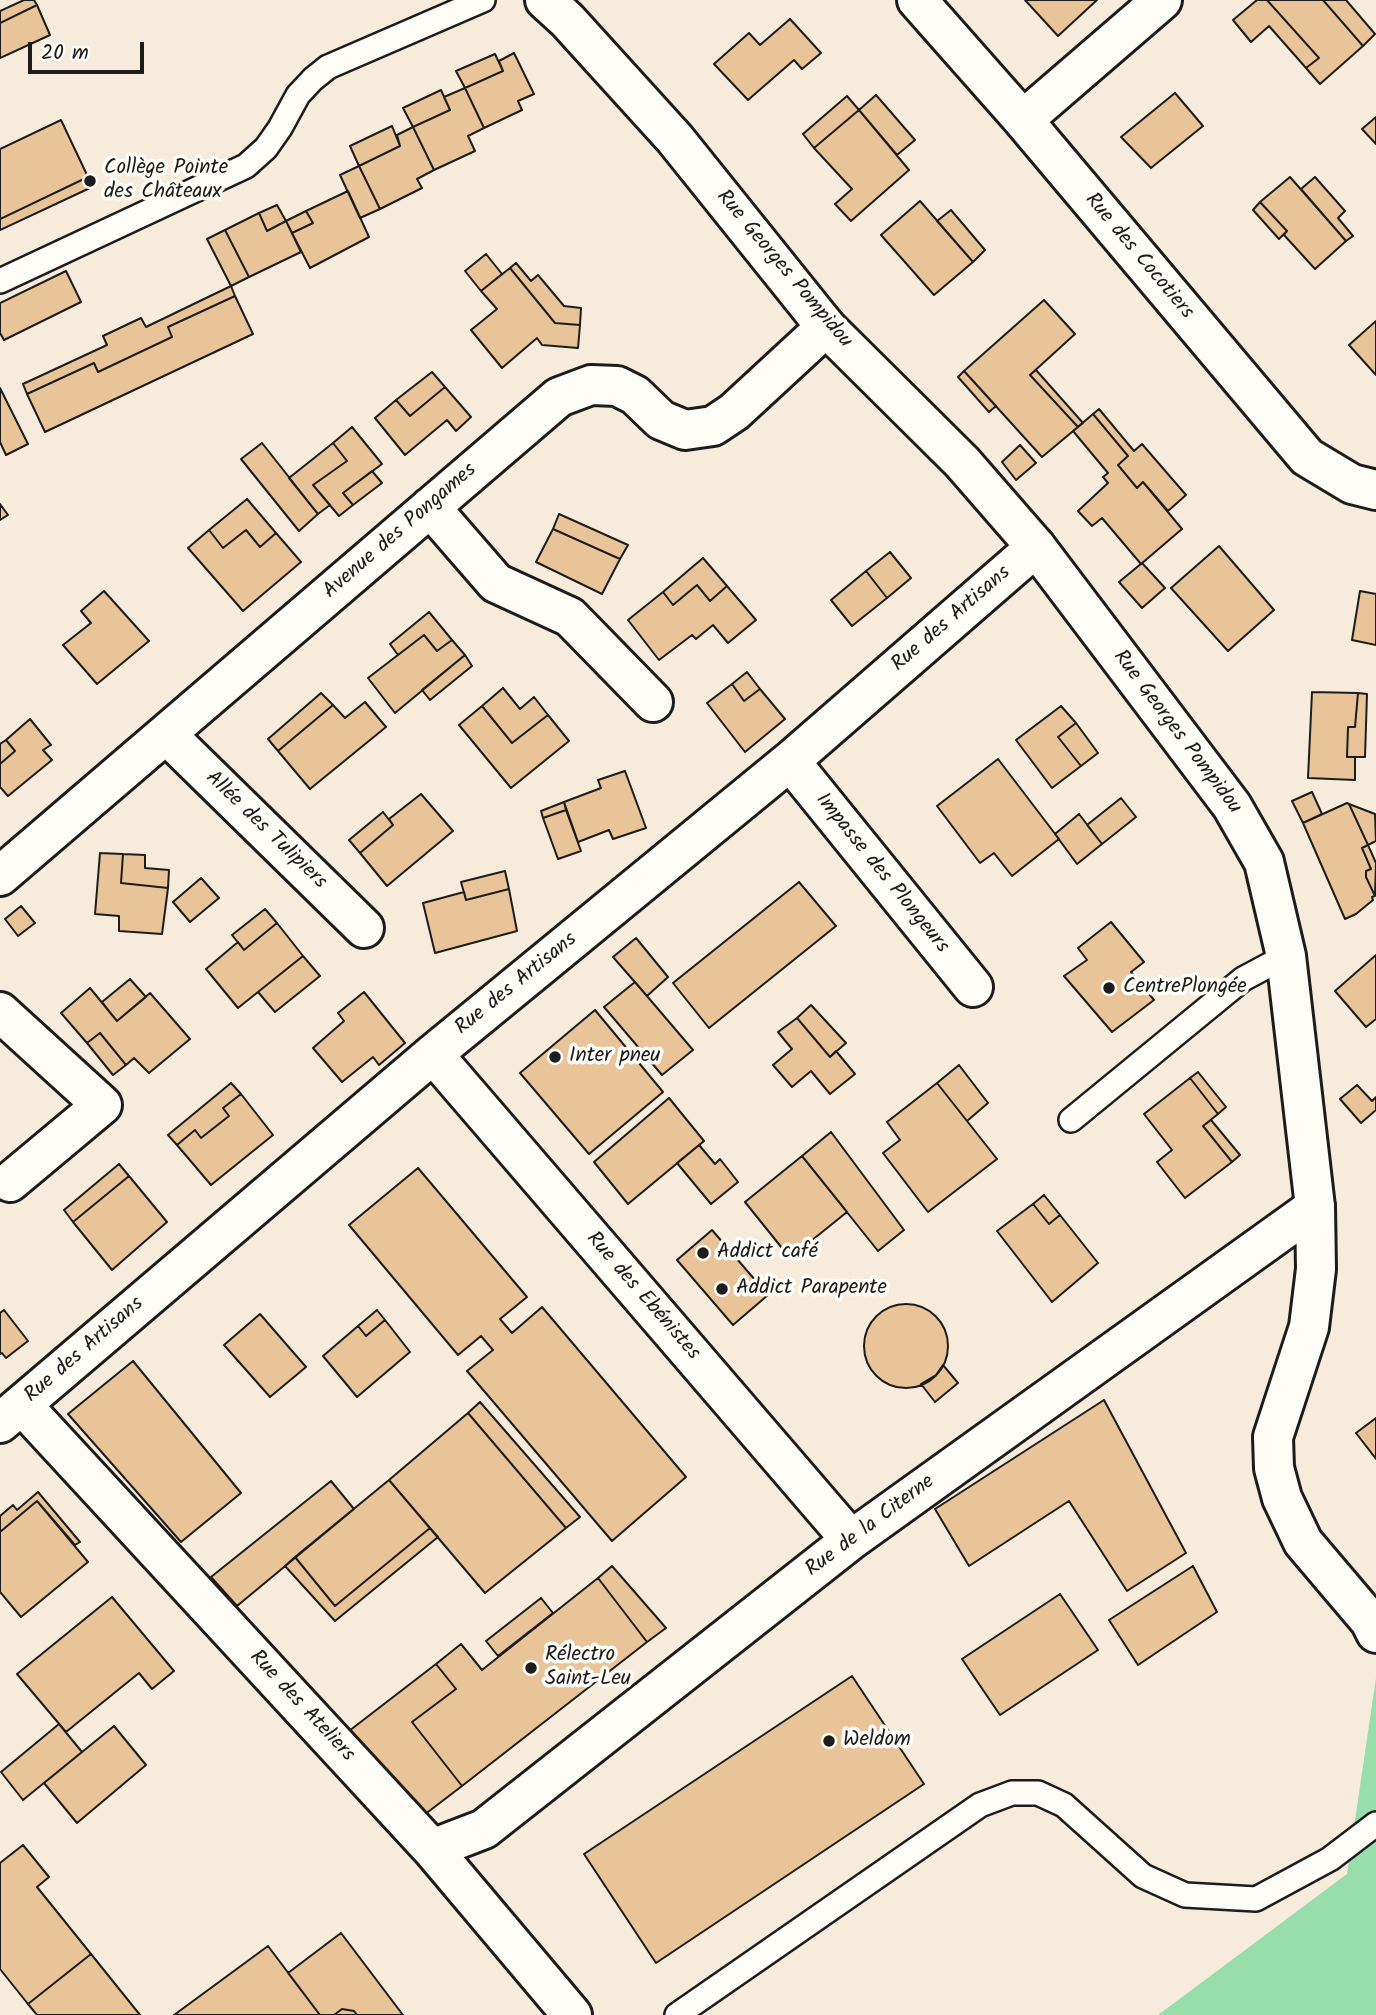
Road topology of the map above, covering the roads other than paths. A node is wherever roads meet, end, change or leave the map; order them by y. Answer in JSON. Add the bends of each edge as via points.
{"nodes":[{"id":1,"x":483,"y":0,"type":"edge"},
{"id":2,"x":545,"y":0,"type":"edge"},
{"id":3,"x":916,"y":0,"type":"edge"},
{"id":4,"x":1162,"y":0,"type":"edge"},
{"id":5,"x":1023,"y":120,"type":"junction"},
{"id":6,"x":0,"y":281,"type":"edge"},
{"id":7,"x":826,"y":327,"type":"junction"},
{"id":8,"x":1376,"y":490,"type":"edge"},
{"id":9,"x":430,"y":507,"type":"junction"},
{"id":10,"x":1035,"y":547,"type":"junction"},
{"id":11,"x":653,"y":702,"type":"dead end"},
{"id":12,"x":166,"y":734,"type":"junction"},
{"id":13,"x":790,"y":761,"type":"junction"},
{"id":14,"x":0,"y":876,"type":"edge"},
{"id":15,"x":364,"y":928,"type":"dead end"},
{"id":16,"x":1286,"y":956,"type":"junction"},
{"id":17,"x":973,"y":987,"type":"dead end"},
{"id":18,"x":0,"y":1012,"type":"edge"},
{"id":19,"x":433,"y":1054,"type":"junction"},
{"id":20,"x":1071,"y":1120,"type":"dead end"},
{"id":21,"x":10,"y":1182,"type":"dead end"},
{"id":22,"x":1315,"y":1207,"type":"junction"},
{"id":23,"x":11,"y":1414,"type":"edge"},
{"id":24,"x":850,"y":1540,"type":"junction"},
{"id":25,"x":1376,"y":1633,"type":"edge"},
{"id":26,"x":1376,"y":1824,"type":"edge"},
{"id":27,"x":432,"y":1849,"type":"junction"},
{"id":28,"x":572,"y":2015,"type":"edge"},
{"id":29,"x":677,"y":2015,"type":"edge"}],
"edges":[{"from":1,"to":6,"type":"lane","via":[[328,67],[299,95],[266,148],[246,166]]},
{"from":2,"to":7,"type":"street","name":"Rue Georges Pompidou","via":[[675,139]]},
{"from":3,"to":5,"type":"street","name":"Rue des Cocotiers"},
{"from":4,"to":5,"type":"street"},
{"from":5,"to":8,"type":"street","name":"Rue des Cocotiers","via":[[1307,457],[1352,484]]},
{"from":7,"to":9,"type":"street","name":"Avenue des Pongames","via":[[713,426],[685,430],[661,420],[635,395],[617,386],[591,386],[559,397]]},
{"from":7,"to":10,"type":"street","name":"Rue Georges Pompidou","via":[[962,462]]},
{"from":9,"to":11,"type":"street","via":[[496,583],[570,617]]},
{"from":9,"to":12,"type":"street","name":"Avenue des Pongames"},
{"from":10,"to":13,"type":"street","name":"Rue des Artisans"},
{"from":10,"to":16,"type":"street","name":"Rue Georges Pompidou","via":[[1233,806],[1264,863]]},
{"from":12,"to":14,"type":"street","name":"Avenue des Pongames"},
{"from":12,"to":15,"type":"street","name":"Allée des Tulipiers"},
{"from":13,"to":17,"type":"street","name":"Impasse des Plongeurs"},
{"from":13,"to":19,"type":"street","name":"Rue des Artisans"},
{"from":16,"to":20,"type":"lane","via":[[1243,979]]},
{"from":16,"to":22,"type":"street","name":"Rue Georges Pompidou"},
{"from":18,"to":21,"type":"street","via":[[102,1105]]},
{"from":19,"to":23,"type":"street","name":"Rue des Artisans"},
{"from":19,"to":24,"type":"street","name":"Rue des Ebénistes"},
{"from":22,"to":24,"type":"street","name":"Rue de la Citerne"},
{"from":22,"to":25,"type":"street","name":"Rue Georges Pompidou","via":[[1316,1269],[1309,1327],[1273,1437],[1274,1468],[1303,1542]]},
{"from":23,"to":27,"type":"street","name":"Rue des Ateliers"},
{"from":24,"to":27,"type":"street","name":"Rue de la Citerne","via":[[484,1829]]},
{"from":26,"to":29,"type":"lane","via":[[1330,1860],[1256,1899],[1185,1895],[1143,1876],[1063,1805],[1038,1793],[1013,1793],[980,1805]]},
{"from":27,"to":28,"type":"street","name":"Rue des Ateliers"}]}
